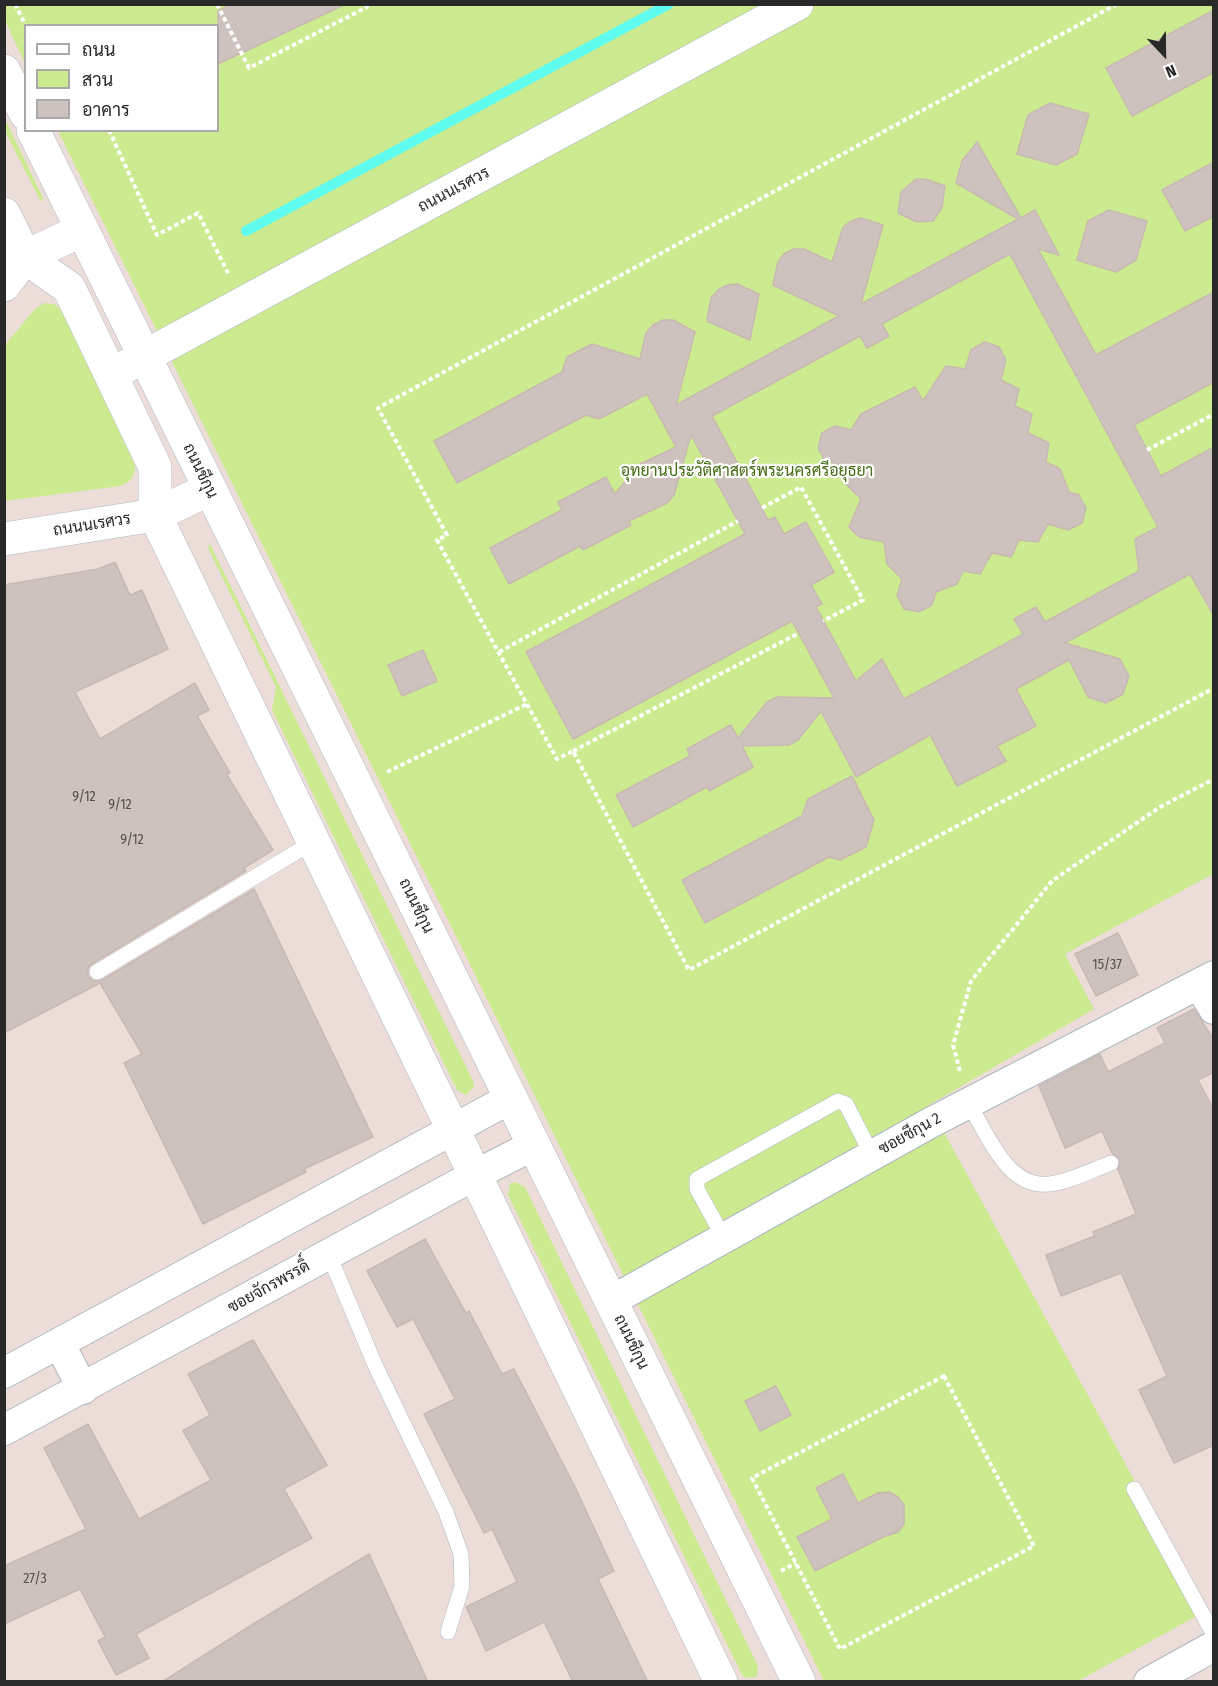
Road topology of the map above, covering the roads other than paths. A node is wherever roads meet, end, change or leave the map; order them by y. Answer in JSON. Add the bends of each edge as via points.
{"nodes":[{"id":1,"x":796,"y":4,"type":"edge"},
{"id":2,"x":4,"y":71,"type":"edge"},
{"id":3,"x":24,"y":110,"type":"edge"},
{"id":4,"x":34,"y":132,"type":"edge"},
{"id":5,"x":4,"y":214,"type":"edge"},
{"id":6,"x":82,"y":231,"type":"junction"},
{"id":7,"x":25,"y":257,"type":"junction"},
{"id":8,"x":4,"y":285,"type":"edge"},
{"id":9,"x":144,"y":357,"type":"junction"},
{"id":10,"x":111,"y":375,"type":"junction"},
{"id":11,"x":210,"y":489,"type":"junction"},
{"id":12,"x":155,"y":515,"type":"junction"},
{"id":13,"x":4,"y":539,"type":"edge"},
{"id":14,"x":314,"y":842,"type":"junction"},
{"id":15,"x":97,"y":972,"type":"dead end"},
{"id":16,"x":1206,"y":980,"type":"edge"},
{"id":17,"x":1214,"y":1009,"type":"edge"},
{"id":18,"x":511,"y":1098,"type":"junction"},
{"id":19,"x":969,"y":1104,"type":"junction"},
{"id":20,"x":452,"y":1128,"type":"junction"},
{"id":21,"x":534,"y":1145,"type":"junction"},
{"id":22,"x":872,"y":1155,"type":"junction"},
{"id":23,"x":1111,"y":1163,"type":"dead end"},
{"id":24,"x":475,"y":1175,"type":"junction"},
{"id":25,"x":724,"y":1238,"type":"junction"},
{"id":26,"x":329,"y":1254,"type":"junction"},
{"id":27,"x":611,"y":1301,"type":"junction"},
{"id":28,"x":59,"y":1343,"type":"junction"},
{"id":29,"x":4,"y":1373,"type":"edge"},
{"id":30,"x":83,"y":1389,"type":"junction"},
{"id":31,"x":4,"y":1430,"type":"edge"},
{"id":32,"x":1134,"y":1489,"type":"dead end"},
{"id":33,"x":448,"y":1632,"type":"dead end"},
{"id":34,"x":1214,"y":1635,"type":"edge"},
{"id":35,"x":1214,"y":1646,"type":"edge"},
{"id":36,"x":721,"y":1682,"type":"edge"},
{"id":37,"x":799,"y":1682,"type":"edge"},
{"id":38,"x":1149,"y":1682,"type":"edge"}],
"edges":[{"from":1,"to":9,"type":"main road","name":"ถนนนเรศวร"},
{"from":2,"to":3,"type":"main road"},
{"from":4,"to":6,"type":"main road","name":"ถนนชีกุน"},
{"from":5,"to":7,"type":"main road"},
{"from":6,"to":7,"type":"main road"},
{"from":6,"to":9,"type":"main road","name":"ถนนชีกุน"},
{"from":7,"to":8,"type":"main road"},
{"from":7,"to":10,"type":"main road","via":[[69,288]]},
{"from":9,"to":10,"type":"main road","name":"ถนนนเรศวร"},
{"from":9,"to":11,"type":"main road","name":"ถนนชีกุน"},
{"from":10,"to":12,"type":"main road","via":[[155,467]]},
{"from":11,"to":12,"type":"main road","name":"ถนนนเรศวร"},
{"from":11,"to":18,"type":"main road","name":"ถนนชีกุน"},
{"from":12,"to":13,"type":"main road","name":"ถนนนเรศวร"},
{"from":12,"to":14,"type":"main road"},
{"from":14,"to":15,"type":"lane"},
{"from":14,"to":20,"type":"main road"},
{"from":16,"to":17,"type":"street"},
{"from":16,"to":19,"type":"street","name":"ซอยชีกุน 2"},
{"from":18,"to":20,"type":"street"},
{"from":18,"to":21,"type":"main road","name":"ถนนชีกุน"},
{"from":19,"to":22,"type":"street","name":"ซอยชีกุน 2"},
{"from":19,"to":23,"type":"lane","via":[[1011,1172],[1028,1182],[1049,1185]]},
{"from":20,"to":24,"type":"main road"},
{"from":20,"to":28,"type":"street"},
{"from":21,"to":24,"type":"street","name":"ซอยจักรพรรดิ์"},
{"from":21,"to":27,"type":"main road","name":"ถนนชีกุน"},
{"from":22,"to":25,"type":"street","name":"ซอยชีกุน 2"},
{"from":22,"to":25,"type":"lane","via":[[846,1104],[838,1101],[697,1179],[697,1189]]},
{"from":24,"to":26,"type":"street","name":"ซอยจักรพรรดิ์"},
{"from":24,"to":36,"type":"main road"},
{"from":25,"to":27,"type":"street","name":"ซอยชีกุน 2"},
{"from":26,"to":30,"type":"street","name":"ซอยจักรพรรดิ์"},
{"from":26,"to":33,"type":"lane","via":[[375,1365],[446,1512],[460,1554],[462,1586]]},
{"from":27,"to":37,"type":"main road","name":"ถนนชีกุน"},
{"from":28,"to":29,"type":"street"},
{"from":28,"to":30,"type":"street"},
{"from":30,"to":31,"type":"street","name":"ซอยจักรพรรดิ์"},
{"from":32,"to":34,"type":"lane"},
{"from":35,"to":38,"type":"street"}]}
